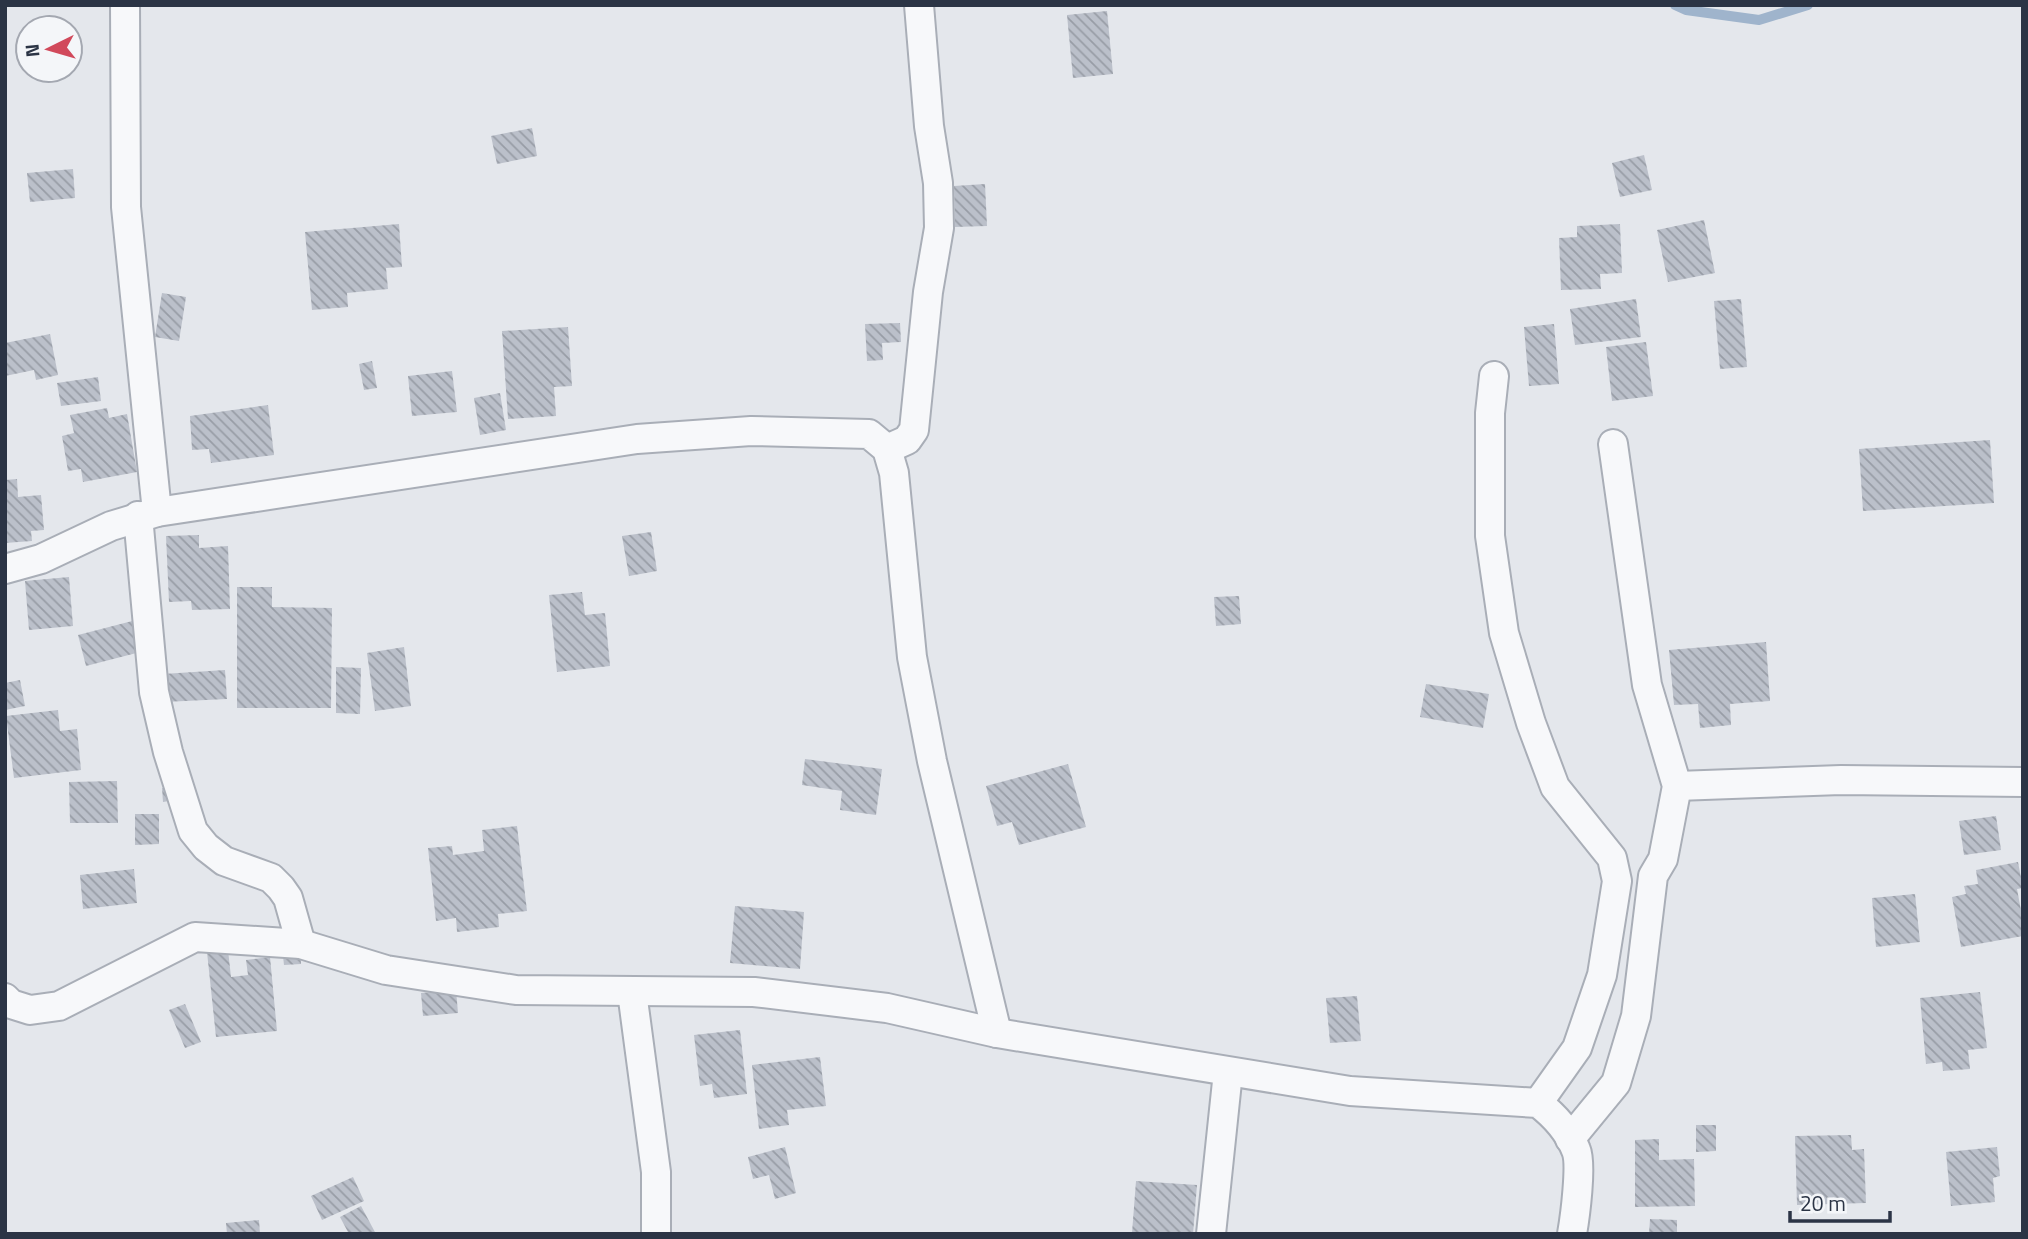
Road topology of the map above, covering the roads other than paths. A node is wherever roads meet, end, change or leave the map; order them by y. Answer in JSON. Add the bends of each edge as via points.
{"nodes":[{"id":1,"x":125,"y":5,"type":"edge"},
{"id":2,"x":919,"y":5,"type":"edge"},
{"id":3,"x":1494,"y":376,"type":"dead end"},
{"id":4,"x":1613,"y":444,"type":"dead end"},
{"id":5,"x":887,"y":449,"type":"junction"},
{"id":6,"x":148,"y":514,"type":"junction"},
{"id":7,"x":5,"y":569,"type":"edge"},
{"id":8,"x":2023,"y":782,"type":"edge"},
{"id":9,"x":1677,"y":786,"type":"junction"},
{"id":10,"x":301,"y":944,"type":"junction"},
{"id":11,"x":632,"y":992,"type":"junction"},
{"id":12,"x":7,"y":1003,"type":"edge"},
{"id":13,"x":998,"y":1032,"type":"junction"},
{"id":14,"x":1228,"y":1072,"type":"junction"},
{"id":15,"x":1538,"y":1103,"type":"junction"},
{"id":16,"x":1570,"y":1139,"type":"junction"},
{"id":17,"x":656,"y":1234,"type":"edge"},
{"id":18,"x":1211,"y":1234,"type":"edge"},
{"id":19,"x":1572,"y":1234,"type":"edge"}],
"edges":[{"from":1,"to":6,"type":"street","via":[[126,207]]},
{"from":2,"to":5,"type":"street","via":[[939,228],[914,430]]},
{"from":3,"to":15,"type":"street","via":[[1490,536],[1504,633],[1555,787],[1612,858],[1617,880],[1602,975],[1577,1048]]},
{"from":4,"to":9,"type":"street","via":[[1647,685]]},
{"from":5,"to":6,"type":"street","via":[[869,434],[751,431],[637,439]]},
{"from":5,"to":13,"type":"street","via":[[894,473],[912,657],[932,761]]},
{"from":6,"to":7,"type":"street","via":[[41,559]]},
{"from":6,"to":10,"type":"street","via":[[154,692],[194,831],[206,848],[224,861],[271,878],[281,888]]},
{"from":8,"to":9,"type":"street","via":[[1841,780]]},
{"from":9,"to":16,"type":"street","via":[[1662,859],[1653,876],[1636,1016],[1616,1083]]},
{"from":10,"to":11,"type":"street","via":[[386,971],[516,990]]},
{"from":10,"to":12,"type":"street","via":[[195,937],[59,1006],[30,1010]]},
{"from":11,"to":13,"type":"street","via":[[754,992],[887,1008]]},
{"from":11,"to":17,"type":"street","via":[[656,1172]]},
{"from":13,"to":14,"type":"street"},
{"from":14,"to":15,"type":"street","via":[[1350,1091]]},
{"from":14,"to":18,"type":"street"},
{"from":15,"to":16,"type":"street","via":[[1559,1119]]},
{"from":16,"to":19,"type":"street","via":[[1578,1153]]}]}
